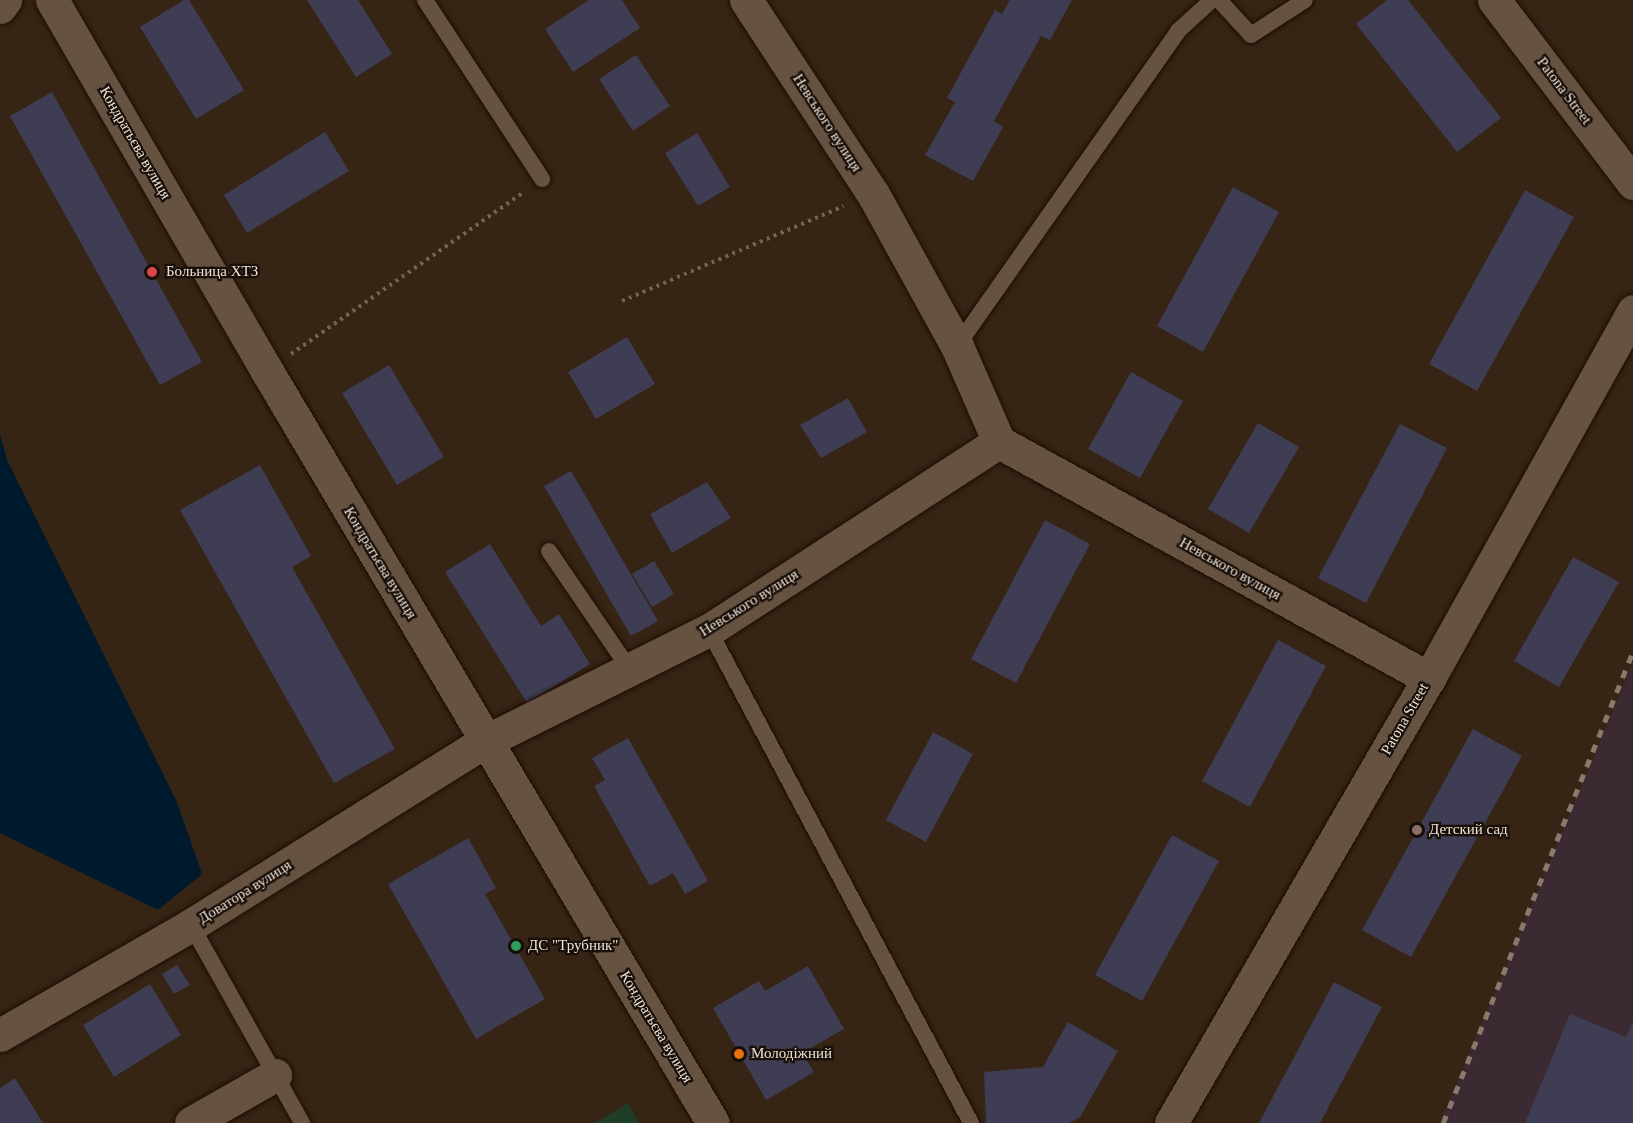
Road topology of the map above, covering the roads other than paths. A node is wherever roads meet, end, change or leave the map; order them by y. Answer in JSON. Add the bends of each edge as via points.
{"nodes":[{"id":1,"x":5,"y":0,"type":"edge"},
{"id":2,"x":52,"y":0,"type":"edge"},
{"id":3,"x":425,"y":0,"type":"edge"},
{"id":4,"x":746,"y":0,"type":"edge"},
{"id":5,"x":1212,"y":0,"type":"edge"},
{"id":6,"x":1219,"y":0,"type":"edge"},
{"id":7,"x":1305,"y":0,"type":"edge"},
{"id":8,"x":1494,"y":0,"type":"edge"},
{"id":9,"x":0,"y":7,"type":"edge"},
{"id":10,"x":542,"y":179,"type":"road end"},
{"id":11,"x":1633,"y":183,"type":"edge"},
{"id":12,"x":1633,"y":311,"type":"edge"},
{"id":13,"x":957,"y":346,"type":"junction"},
{"id":14,"x":999,"y":442,"type":"junction"},
{"id":15,"x":549,"y":551,"type":"dead end"},
{"id":16,"x":709,"y":630,"type":"junction"},
{"id":17,"x":630,"y":671,"type":"junction"},
{"id":18,"x":1429,"y":678,"type":"junction"},
{"id":19,"x":486,"y":741,"type":"junction"},
{"id":20,"x":191,"y":925,"type":"junction"},
{"id":21,"x":0,"y":1035,"type":"edge"},
{"id":22,"x":275,"y":1075,"type":"junction"},
{"id":23,"x":191,"y":1123,"type":"edge"},
{"id":24,"x":303,"y":1123,"type":"edge"},
{"id":25,"x":713,"y":1123,"type":"edge"},
{"id":26,"x":971,"y":1123,"type":"edge"},
{"id":27,"x":1171,"y":1123,"type":"edge"}],
"edges":[{"from":1,"to":9,"type":"street"},
{"from":2,"to":19,"type":"street","name":"Кондратьєва вулиця"},
{"from":3,"to":10,"type":"lane"},
{"from":4,"to":13,"type":"street","name":"Невського вулиця","via":[[873,194]]},
{"from":5,"to":13,"type":"lane","via":[[1178,31],[1022,260]]},
{"from":6,"to":7,"type":"lane","via":[[1251,35]]},
{"from":8,"to":11,"type":"street","name":"Patona Street"},
{"from":12,"to":18,"type":"street","name":"Patona Street"},
{"from":13,"to":14,"type":"street","name":"Невського вулиця"},
{"from":14,"to":16,"type":"street","name":"Невського вулиця"},
{"from":14,"to":18,"type":"street","name":"Невського вулиця"},
{"from":15,"to":17,"type":"lane"},
{"from":16,"to":17,"type":"street","name":"Невського вулиця"},
{"from":16,"to":26,"type":"lane"},
{"from":17,"to":19,"type":"street","name":"Невського вулиця"},
{"from":18,"to":27,"type":"street","name":"Patona Street"},
{"from":19,"to":20,"type":"street","name":"Доватора вулиця"},
{"from":19,"to":25,"type":"street","name":"Кондратьєва вулиця"},
{"from":20,"to":21,"type":"street","name":"Доватора вулиця"},
{"from":20,"to":22,"type":"lane"},
{"from":22,"to":23,"type":"street"},
{"from":22,"to":24,"type":"lane"}]}
